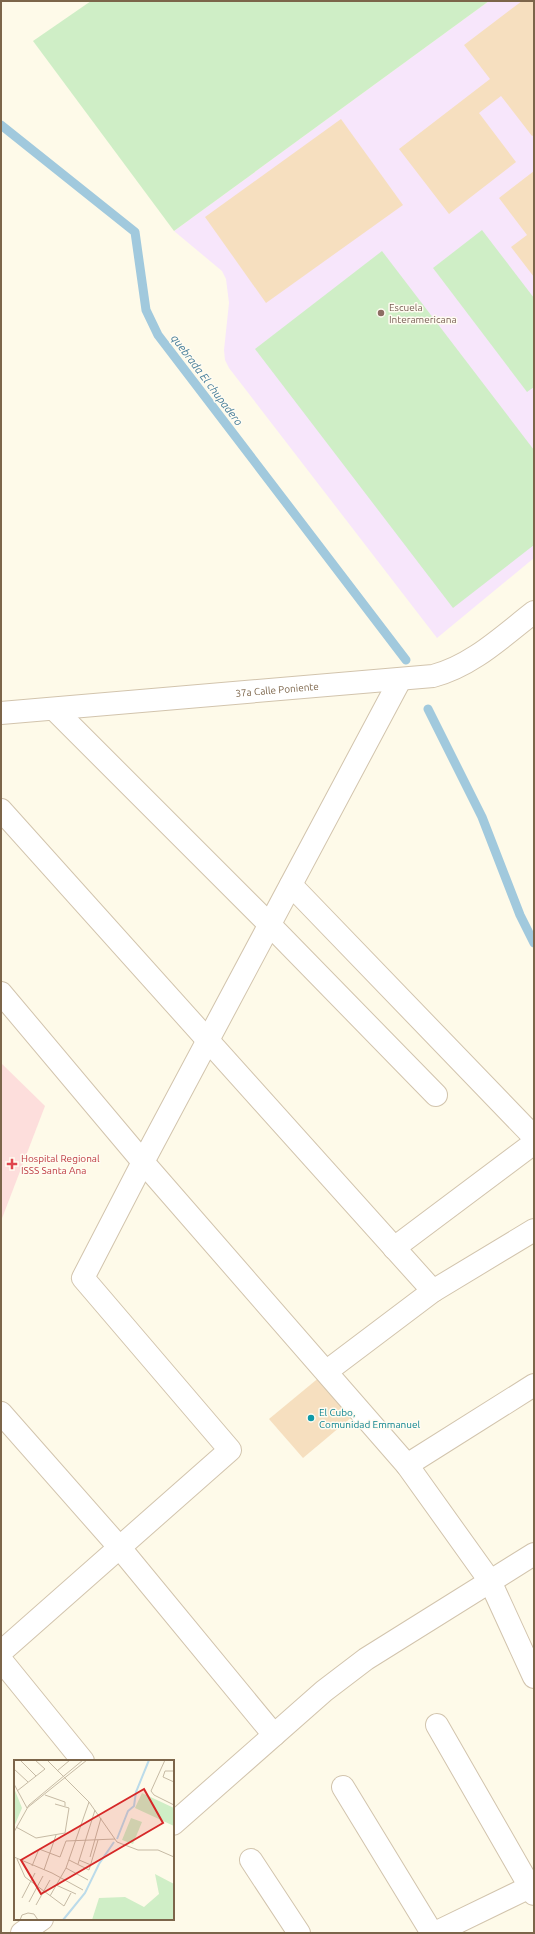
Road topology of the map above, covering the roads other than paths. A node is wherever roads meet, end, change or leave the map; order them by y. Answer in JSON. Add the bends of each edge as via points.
{"nodes":[{"id":1,"x":534,"y":612,"type":"edge"},
{"id":2,"x":400,"y":680,"type":"junction"},
{"id":3,"x":54,"y":709,"type":"junction"},
{"id":4,"x":1,"y":713,"type":"edge"},
{"id":5,"x":1,"y":810,"type":"edge"},
{"id":6,"x":291,"y":885,"type":"junction"},
{"id":7,"x":270,"y":925,"type":"junction"},
{"id":8,"x":1,"y":993,"type":"edge"},
{"id":9,"x":208,"y":1040,"type":"junction"},
{"id":10,"x":436,"y":1095,"type":"dead end"},
{"id":11,"x":534,"y":1137,"type":"edge"},
{"id":12,"x":534,"y":1143,"type":"edge"},
{"id":13,"x":142,"y":1162,"type":"junction"},
{"id":14,"x":534,"y":1230,"type":"edge"},
{"id":15,"x":394,"y":1248,"type":"junction"},
{"id":16,"x":433,"y":1291,"type":"junction"},
{"id":17,"x":327,"y":1371,"type":"junction"},
{"id":18,"x":534,"y":1385,"type":"edge"},
{"id":19,"x":1,"y":1413,"type":"edge"},
{"id":20,"x":407,"y":1465,"type":"junction"},
{"id":21,"x":120,"y":1548,"type":"junction"},
{"id":22,"x":534,"y":1554,"type":"edge"},
{"id":23,"x":490,"y":1581,"type":"junction"},
{"id":24,"x":1,"y":1652,"type":"edge"},
{"id":25,"x":1,"y":1660,"type":"edge"},
{"id":26,"x":534,"y":1677,"type":"edge"},
{"id":27,"x":436,"y":1725,"type":"dead end"},
{"id":28,"x":274,"y":1735,"type":"junction"},
{"id":29,"x":82,"y":1760,"type":"edge"},
{"id":30,"x":343,"y":1787,"type":"dead end"},
{"id":31,"x":174,"y":1823,"type":"edge"},
{"id":32,"x":251,"y":1860,"type":"dead end"},
{"id":33,"x":533,"y":1888,"type":"edge"},
{"id":34,"x":41,"y":1920,"type":"edge"},
{"id":35,"x":22,"y":1933,"type":"edge"},
{"id":36,"x":299,"y":1933,"type":"edge"},
{"id":37,"x":433,"y":1933,"type":"edge"}],
"edges":[{"from":1,"to":2,"type":"street","name":"37a Calle Poniente","via":[[458,667],[433,676]]},
{"from":2,"to":3,"type":"street","name":"37a Calle Poniente"},
{"from":2,"to":6,"type":"street"},
{"from":3,"to":4,"type":"street","name":"37a Calle Poniente"},
{"from":3,"to":7,"type":"street"},
{"from":5,"to":9,"type":"street"},
{"from":6,"to":7,"type":"street"},
{"from":6,"to":11,"type":"street"},
{"from":7,"to":9,"type":"street"},
{"from":7,"to":10,"type":"street"},
{"from":8,"to":13,"type":"street"},
{"from":9,"to":13,"type":"street"},
{"from":9,"to":15,"type":"street"},
{"from":12,"to":15,"type":"street"},
{"from":13,"to":17,"type":"street"},
{"from":13,"to":21,"type":"street","via":[[83,1278],[230,1450]]},
{"from":14,"to":16,"type":"street"},
{"from":15,"to":16,"type":"street"},
{"from":16,"to":17,"type":"street"},
{"from":17,"to":20,"type":"street"},
{"from":18,"to":20,"type":"street"},
{"from":19,"to":21,"type":"street"},
{"from":20,"to":23,"type":"street"},
{"from":21,"to":24,"type":"street"},
{"from":21,"to":28,"type":"street"},
{"from":22,"to":23,"type":"street"},
{"from":23,"to":26,"type":"street"},
{"from":23,"to":28,"type":"street","via":[[366,1659],[324,1691]]},
{"from":25,"to":29,"type":"street"},
{"from":27,"to":33,"type":"street"},
{"from":28,"to":31,"type":"street"},
{"from":30,"to":37,"type":"street"},
{"from":32,"to":36,"type":"street"},
{"from":33,"to":37,"type":"street"},
{"from":34,"to":35,"type":"street"}]}
